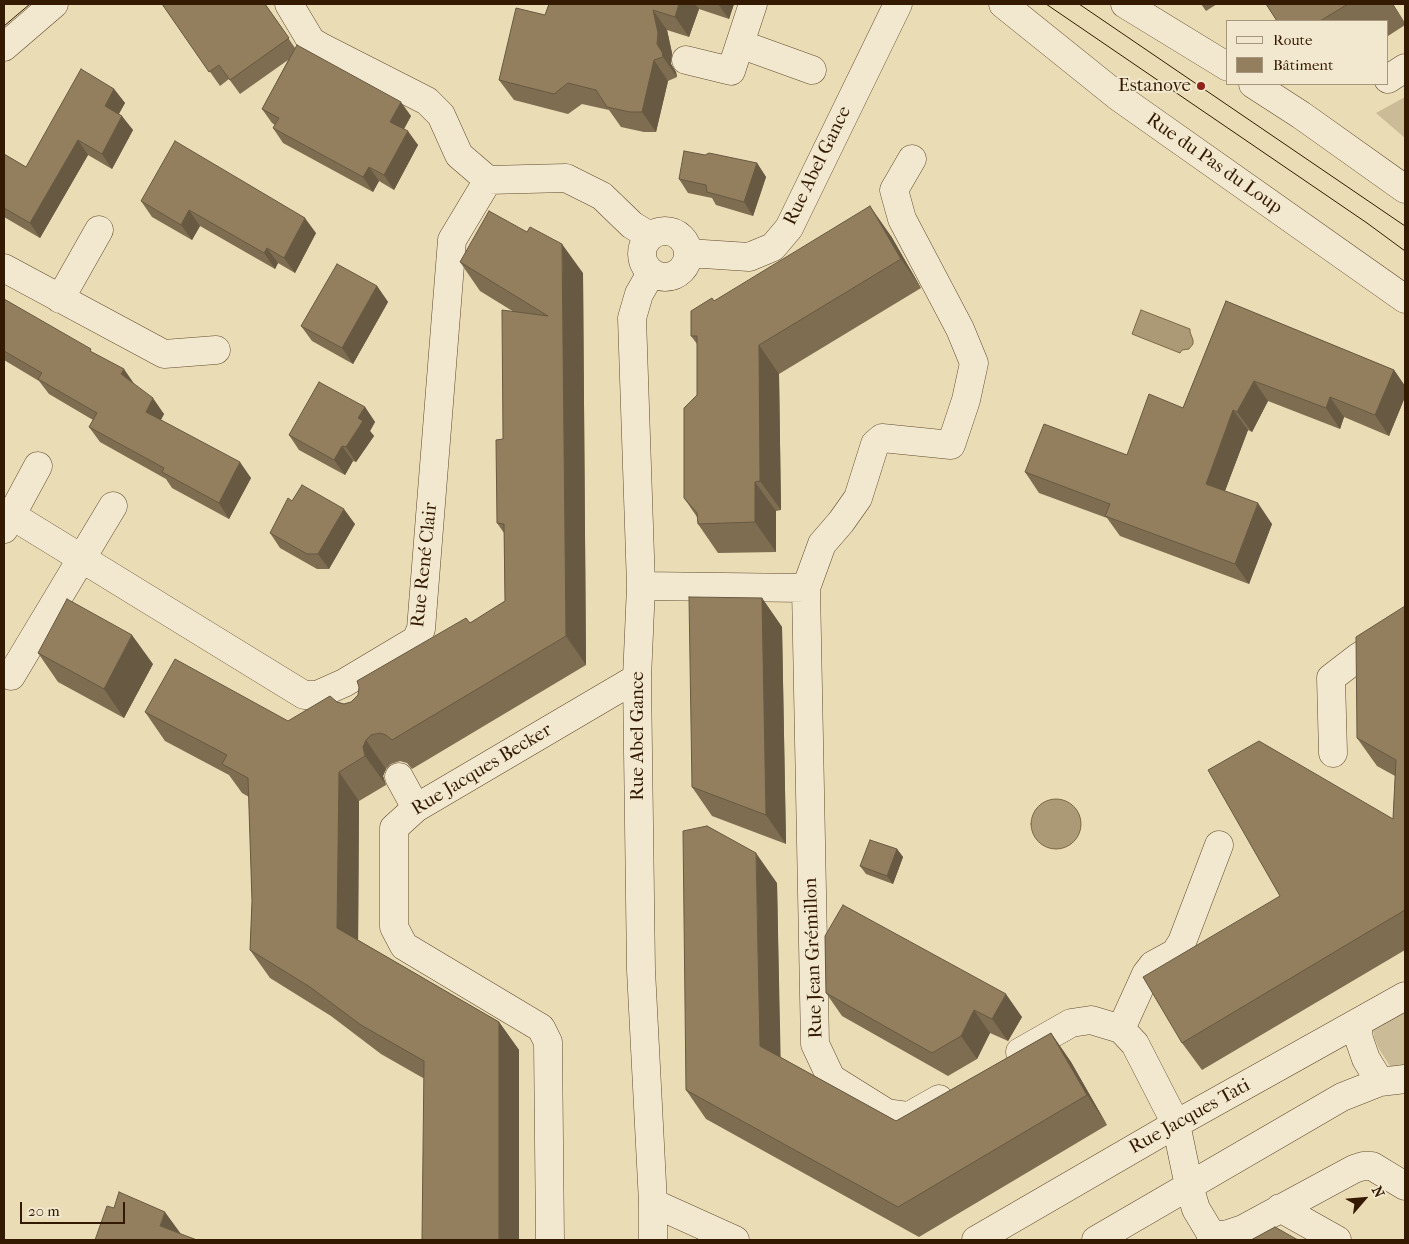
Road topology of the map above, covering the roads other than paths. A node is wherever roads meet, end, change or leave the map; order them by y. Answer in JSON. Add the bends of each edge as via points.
{"nodes":[{"id":1,"x":54,"y":4,"type":"edge"},
{"id":2,"x":289,"y":4,"type":"edge"},
{"id":3,"x":753,"y":4,"type":"edge"},
{"id":4,"x":898,"y":4,"type":"edge"},
{"id":5,"x":1003,"y":4,"type":"edge"},
{"id":6,"x":1125,"y":4,"type":"edge"},
{"id":7,"x":740,"y":44,"type":"junction"},
{"id":8,"x":4,"y":47,"type":"edge"},
{"id":9,"x":686,"y":60,"type":"dead end"},
{"id":10,"x":1226,"y":66,"type":"edge"},
{"id":11,"x":1405,"y":68,"type":"edge"},
{"id":12,"x":812,"y":70,"type":"dead end"},
{"id":13,"x":1389,"y":78,"type":"edge"},
{"id":14,"x":1255,"y":85,"type":"edge"},
{"id":15,"x":912,"y":159,"type":"dead end"},
{"id":16,"x":488,"y":180,"type":"junction"},
{"id":17,"x":1405,"y":189,"type":"edge"},
{"id":18,"x":99,"y":230,"type":"dead end"},
{"id":19,"x":650,"y":236,"type":"junction"},
{"id":20,"x":688,"y":253,"type":"junction"},
{"id":21,"x":4,"y":268,"type":"edge"},
{"id":22,"x":651,"y":273,"type":"junction"},
{"id":23,"x":60,"y":299,"type":"junction"},
{"id":24,"x":1405,"y":299,"type":"edge"},
{"id":25,"x":216,"y":350,"type":"dead end"},
{"id":26,"x":38,"y":466,"type":"dead end"},
{"id":27,"x":113,"y":506,"type":"dead end"},
{"id":28,"x":8,"y":522,"type":"edge"},
{"id":29,"x":83,"y":558,"type":"junction"},
{"id":30,"x":641,"y":586,"type":"junction"},
{"id":31,"x":806,"y":588,"type":"junction"},
{"id":32,"x":1405,"y":627,"type":"edge"},
{"id":33,"x":11,"y":676,"type":"dead end"},
{"id":34,"x":637,"y":678,"type":"junction"},
{"id":35,"x":1333,"y":753,"type":"dead end"},
{"id":36,"x":398,"y":777,"type":"dead end"},
{"id":37,"x":416,"y":808,"type":"junction"},
{"id":38,"x":1219,"y":845,"type":"dead end"},
{"id":39,"x":1405,"y":996,"type":"edge"},
{"id":40,"x":1357,"y":1023,"type":"junction"},
{"id":41,"x":1120,"y":1029,"type":"junction"},
{"id":42,"x":995,"y":1067,"type":"edge"},
{"id":43,"x":1392,"y":1081,"type":"edge"},
{"id":44,"x":961,"y":1086,"type":"edge"},
{"id":45,"x":1176,"y":1124,"type":"junction"},
{"id":46,"x":1189,"y":1186,"type":"junction"},
{"id":47,"x":1405,"y":1186,"type":"edge"},
{"id":48,"x":653,"y":1203,"type":"junction"},
{"id":49,"x":1280,"y":1208,"type":"junction"},
{"id":50,"x":1211,"y":1237,"type":"edge"},
{"id":51,"x":550,"y":1240,"type":"edge"},
{"id":52,"x":653,"y":1240,"type":"edge"},
{"id":53,"x":735,"y":1240,"type":"edge"},
{"id":54,"x":976,"y":1240,"type":"edge"},
{"id":55,"x":1096,"y":1240,"type":"edge"},
{"id":56,"x":1338,"y":1240,"type":"edge"}],
"edges":[{"from":1,"to":8,"type":"street"},
{"from":2,"to":16,"type":"street","via":[[316,44],[427,101],[441,114],[459,155]]},
{"from":3,"to":7,"type":"street"},
{"from":4,"to":20,"type":"street","name":"Rue Abel Gance","via":[[784,234],[773,247],[749,257]]},
{"from":5,"to":24,"type":"street","name":"Rue du Pas du Loup","via":[[1120,98]]},
{"from":6,"to":10,"type":"street"},
{"from":7,"to":9,"type":"street","via":[[731,71]]},
{"from":7,"to":12,"type":"street"},
{"from":11,"to":13,"type":"street"},
{"from":14,"to":17,"type":"street"},
{"from":15,"to":31,"type":"street","via":[[894,190],[902,219],[960,329],[974,363],[966,400],[951,446],[882,438],[875,444],[858,498],[822,544]]},
{"from":16,"to":19,"type":"street","via":[[566,178],[602,196],[632,225]]},
{"from":16,"to":29,"type":"street","name":"Rue René Clair","via":[[452,240],[422,629],[416,640],[349,691],[304,695]]},
{"from":18,"to":23,"type":"street"},
{"from":19,"to":20,"type":"street","via":[[659,231],[679,235],[686,243]]},
{"from":19,"to":22,"type":"street","via":[[643,245],[642,255]]},
{"from":20,"to":22,"type":"street","via":[[687,263],[681,272],[672,277]]},
{"from":21,"to":23,"type":"street"},
{"from":22,"to":30,"type":"street","name":"Rue Abel Gance","via":[[639,294],[632,318]]},
{"from":23,"to":25,"type":"street","via":[[164,354]]},
{"from":26,"to":28,"type":"street"},
{"from":27,"to":29,"type":"street"},
{"from":28,"to":29,"type":"street","name":"Rue René Clair"},
{"from":29,"to":33,"type":"street"},
{"from":30,"to":31,"type":"street"},
{"from":30,"to":34,"type":"street","name":"Rue Abel Gance"},
{"from":31,"to":44,"type":"street","name":"Rue Jean Grémillon","via":[[815,1044],[830,1078],[886,1113],[910,1116]]},
{"from":32,"to":35,"type":"street","via":[[1330,678]]},
{"from":34,"to":37,"type":"street","name":"Rue Jacques Becker"},
{"from":34,"to":48,"type":"street","name":"Rue Abel Gance","via":[[641,970]]},
{"from":36,"to":37,"type":"street"},
{"from":37,"to":51,"type":"street","name":"Rue Jacques Becker","via":[[394,828],[394,927],[404,946],[541,1028],[548,1042]]},
{"from":38,"to":41,"type":"street","via":[[1182,942],[1175,953],[1153,965],[1146,974]]},
{"from":39,"to":40,"type":"street","name":"Rue Jacques Tati"},
{"from":40,"to":43,"type":"street","via":[[1366,1059]]},
{"from":40,"to":45,"type":"street","name":"Rue Jacques Tati"},
{"from":41,"to":42,"type":"street","via":[[1091,1020],[1071,1023]]},
{"from":41,"to":45,"type":"street","via":[[1135,1044]]},
{"from":43,"to":46,"type":"street","via":[[1342,1097]]},
{"from":45,"to":46,"type":"street"},
{"from":45,"to":54,"type":"street","name":"Rue Jacques Tati"},
{"from":46,"to":50,"type":"street"},
{"from":46,"to":55,"type":"street"},
{"from":47,"to":49,"type":"street","via":[[1372,1166],[1363,1166]]},
{"from":48,"to":52,"type":"street","name":"Rue Abel Gance"},
{"from":48,"to":53,"type":"street"},
{"from":49,"to":50,"type":"street","via":[[1243,1229]]},
{"from":49,"to":56,"type":"street"}]}
